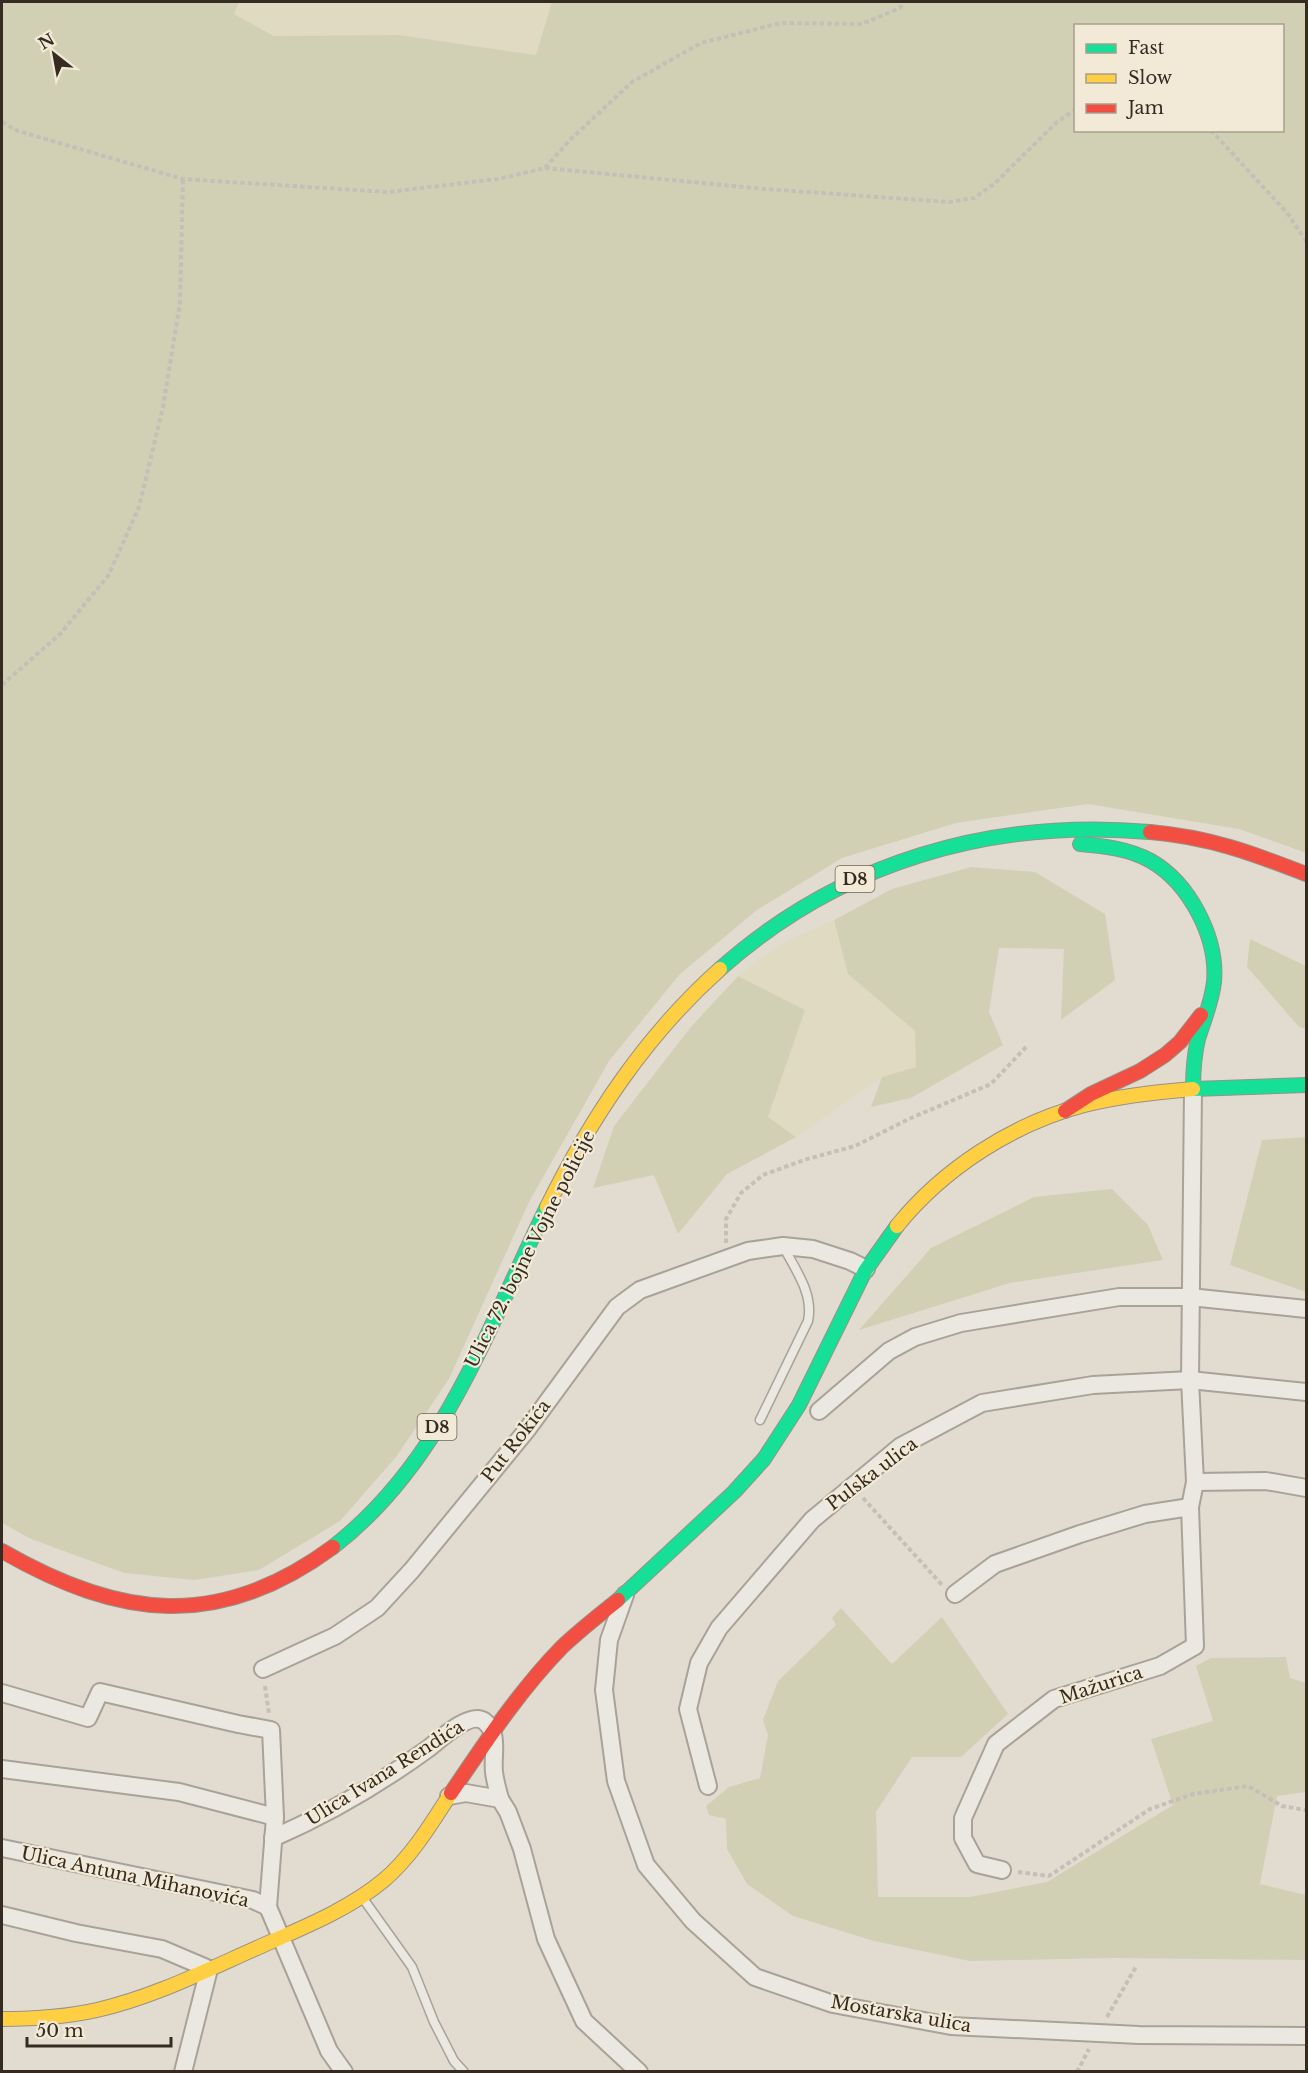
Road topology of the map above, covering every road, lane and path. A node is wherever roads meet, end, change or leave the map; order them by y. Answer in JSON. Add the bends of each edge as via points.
{"nodes":[{"id":1,"x":904,"y":2,"type":"edge"},
{"id":2,"x":1074,"y":110,"type":"edge"},
{"id":3,"x":2,"y":122,"type":"edge"},
{"id":4,"x":1214,"y":132,"type":"edge"},
{"id":5,"x":545,"y":168,"type":"junction"},
{"id":6,"x":183,"y":179,"type":"junction"},
{"id":7,"x":1306,"y":241,"type":"edge"},
{"id":8,"x":2,"y":685,"type":"edge"},
{"id":9,"x":1037,"y":832,"type":"junction"},
{"id":10,"x":1306,"y":874,"type":"edge"},
{"id":11,"x":1210,"y":1002,"type":"junction"},
{"id":12,"x":1027,"y":1046,"type":"dead end"},
{"id":13,"x":1306,"y":1085,"type":"edge"},
{"id":14,"x":1193,"y":1089,"type":"junction"},
{"id":15,"x":1065,"y":1111,"type":"junction"},
{"id":16,"x":783,"y":1246,"type":"junction"},
{"id":17,"x":726,"y":1258,"type":"junction"},
{"id":18,"x":866,"y":1269,"type":"junction"},
{"id":19,"x":1190,"y":1297,"type":"junction"},
{"id":20,"x":1306,"y":1309,"type":"edge"},
{"id":21,"x":1190,"y":1380,"type":"junction"},
{"id":22,"x":1306,"y":1392,"type":"edge"},
{"id":23,"x":819,"y":1411,"type":"dead end"},
{"id":24,"x":760,"y":1420,"type":"dead end"},
{"id":25,"x":1196,"y":1482,"type":"junction"},
{"id":26,"x":853,"y":1486,"type":"junction"},
{"id":27,"x":1306,"y":1488,"type":"edge"},
{"id":28,"x":1190,"y":1506,"type":"junction"},
{"id":29,"x":2,"y":1551,"type":"edge"},
{"id":30,"x":625,"y":1594,"type":"junction"},
{"id":31,"x":955,"y":1594,"type":"joint"},
{"id":32,"x":263,"y":1669,"type":"joint"},
{"id":33,"x":2,"y":1693,"type":"edge"},
{"id":34,"x":271,"y":1730,"type":"junction"},
{"id":35,"x":493,"y":1733,"type":"junction"},
{"id":36,"x":2,"y":1769,"type":"edge"},
{"id":37,"x":708,"y":1786,"type":"dead end"},
{"id":38,"x":449,"y":1797,"type":"junction"},
{"id":39,"x":500,"y":1799,"type":"junction"},
{"id":40,"x":1306,"y":1810,"type":"edge"},
{"id":41,"x":275,"y":1817,"type":"junction"},
{"id":42,"x":273,"y":1838,"type":"junction"},
{"id":43,"x":2,"y":1848,"type":"edge"},
{"id":44,"x":1002,"y":1870,"type":"joint"},
{"id":45,"x":361,"y":1895,"type":"junction"},
{"id":46,"x":268,"y":1907,"type":"junction"},
{"id":47,"x":2,"y":1915,"type":"edge"},
{"id":48,"x":281,"y":1937,"type":"junction"},
{"id":49,"x":209,"y":1969,"type":"junction"},
{"id":50,"x":2,"y":2019,"type":"edge"},
{"id":51,"x":1306,"y":2036,"type":"edge"},
{"id":52,"x":183,"y":2072,"type":"edge"},
{"id":53,"x":344,"y":2072,"type":"edge"},
{"id":54,"x":464,"y":2072,"type":"edge"},
{"id":55,"x":639,"y":2072,"type":"edge"}],
"edges":[{"from":1,"to":5,"type":"path","via":[[900,8],[862,24],[781,23],[701,43],[632,82]]},
{"from":2,"to":5,"type":"path","via":[[974,198],[949,202]]},
{"from":3,"to":6,"type":"path","via":[[18,131]]},
{"from":4,"to":7,"type":"path","via":[[1288,214]]},
{"from":5,"to":6,"type":"path","via":[[498,179],[388,192]]},
{"from":6,"to":8,"type":"path","via":[[180,303],[163,407],[139,507],[108,576],[60,634]]},
{"from":9,"to":10,"type":"main road","name":"Ulica 72. bojne Vojne policije","number":"D8","via":[[1108,829],[1158,833],[1250,852]]},
{"from":9,"to":11,"type":"main road","via":[[1053,841],[1129,851],[1152,862],[1178,884],[1208,936],[1215,980]]},
{"from":9,"to":29,"type":"main road","name":"Ulica 72. bojne Vojne policije","number":"D8","via":[[943,849],[885,866],[835,887],[754,938],[701,986],[646,1044],[604,1105],[561,1179],[452,1403],[416,1461],[372,1513],[328,1550],[289,1576],[253,1593],[171,1605],[97,1595]]},
{"from":11,"to":14,"type":"main road","via":[[1196,1049]]},
{"from":11,"to":15,"type":"main road","via":[[1180,1042],[1165,1055]]},
{"from":12,"to":17,"type":"path","via":[[991,1084],[855,1146],[763,1175],[741,1193],[726,1219]]},
{"from":13,"to":14,"type":"main road"},
{"from":14,"to":15,"type":"main road","via":[[1148,1092]]},
{"from":14,"to":19,"type":"street","name":"Mažurica"},
{"from":15,"to":18,"type":"main road","via":[[1006,1138],[951,1173],[899,1223]]},
{"from":16,"to":17,"type":"street","name":"Put Rokića"},
{"from":16,"to":18,"type":"street","name":"Put Rokića","via":[[813,1249]]},
{"from":16,"to":24,"type":"lane","via":[[811,1308]]},
{"from":17,"to":32,"type":"street","name":"Put Rokića","via":[[640,1290],[617,1307],[526,1431],[377,1608],[335,1636]]},
{"from":18,"to":30,"type":"main road","via":[[804,1396],[772,1448],[750,1475]]},
{"from":19,"to":20,"type":"street"},
{"from":19,"to":21,"type":"street","name":"Mažurica"},
{"from":19,"to":23,"type":"street","via":[[1119,1297],[961,1323],[915,1337],[889,1351]]},
{"from":21,"to":22,"type":"street","name":"Pulska ulica"},
{"from":21,"to":25,"type":"street","name":"Mažurica"},
{"from":21,"to":26,"type":"street","name":"Pulska ulica","via":[[1093,1385],[982,1403],[901,1446]]},
{"from":25,"to":27,"type":"street","via":[[1266,1481]]},
{"from":25,"to":28,"type":"street","name":"Mažurica"},
{"from":26,"to":31,"type":"path","via":[[942,1585]]},
{"from":26,"to":37,"type":"street","name":"Pulska ulica","via":[[812,1520],[719,1628],[699,1664],[688,1708]]},
{"from":28,"to":31,"type":"street","via":[[1145,1514],[995,1564]]},
{"from":28,"to":44,"type":"street","name":"Mažurica","via":[[1195,1646],[1160,1666],[1054,1699],[996,1744],[963,1818],[963,1838],[977,1864]]},
{"from":30,"to":35,"type":"main road","via":[[555,1653]]},
{"from":30,"to":51,"type":"street","name":"Mostarska ulica","via":[[609,1640],[604,1690],[616,1780],[646,1865],[693,1921],[755,1977],[833,2004],[951,2026],[1139,2035]]},
{"from":32,"to":34,"type":"path"},
{"from":33,"to":34,"type":"street","via":[[88,1718],[100,1692]]},
{"from":34,"to":41,"type":"street"},
{"from":35,"to":38,"type":"main road"},
{"from":35,"to":39,"type":"street","via":[[494,1771]]},
{"from":35,"to":42,"type":"street","name":"Ulica Ivana Rendića","via":[[477,1718],[464,1722],[360,1793]]},
{"from":36,"to":41,"type":"street","via":[[179,1792]]},
{"from":38,"to":39,"type":"street","via":[[466,1793]]},
{"from":38,"to":45,"type":"main road","via":[[420,1842],[395,1870]]},
{"from":39,"to":55,"type":"street","via":[[522,1849],[546,1939],[584,2021]]},
{"from":40,"to":44,"type":"path","via":[[1282,1806],[1248,1786],[1193,1794],[1150,1809],[1049,1876]]},
{"from":41,"to":42,"type":"street"},
{"from":42,"to":46,"type":"street"},
{"from":43,"to":46,"type":"street","name":"Ulica Antuna Mihanovića","via":[[253,1900]]},
{"from":45,"to":48,"type":"main road"},
{"from":45,"to":54,"type":"lane","via":[[412,1967],[434,2022]]},
{"from":46,"to":48,"type":"street"},
{"from":47,"to":49,"type":"street","via":[[162,1949]]},
{"from":48,"to":49,"type":"main road"},
{"from":48,"to":53,"type":"street","via":[[329,2051]]},
{"from":49,"to":50,"type":"main road","via":[[112,2006],[68,2015]]},
{"from":49,"to":52,"type":"street"}]}
